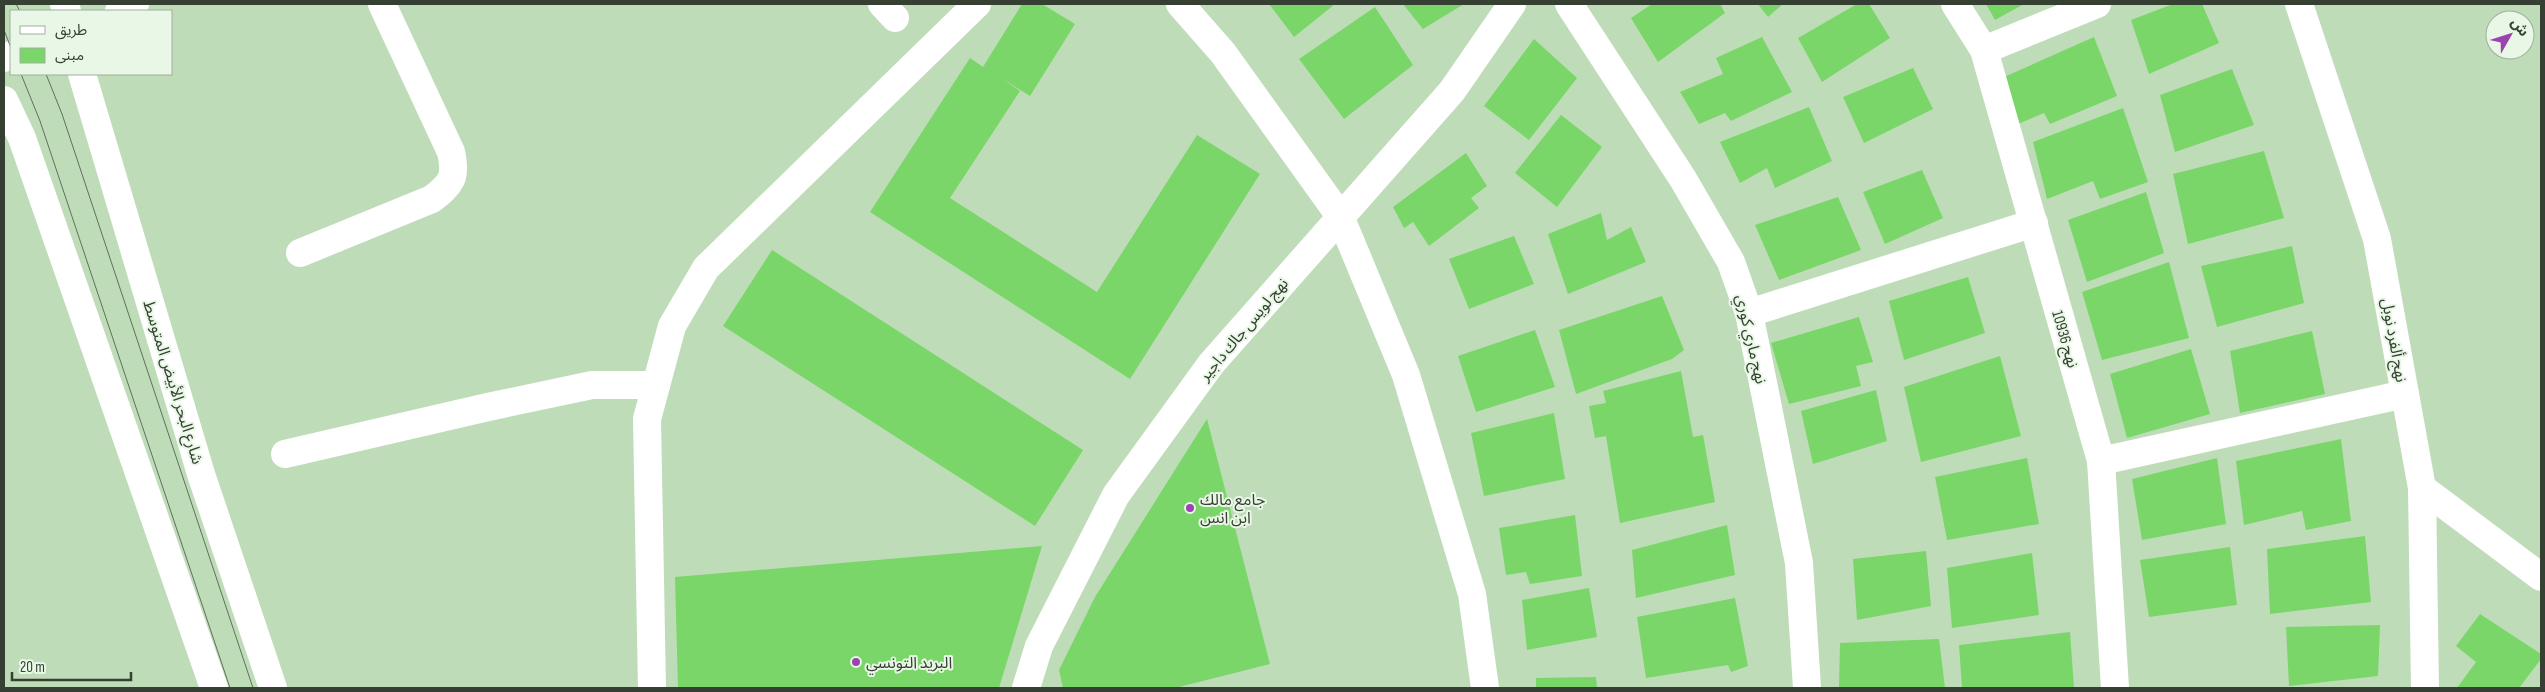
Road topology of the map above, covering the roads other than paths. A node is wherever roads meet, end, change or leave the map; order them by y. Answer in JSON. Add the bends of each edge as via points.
{"nodes":[{"id":1,"x":135,"y":4,"type":"edge"},
{"id":2,"x":382,"y":4,"type":"edge"},
{"id":3,"x":977,"y":4,"type":"edge"},
{"id":4,"x":1180,"y":4,"type":"edge"},
{"id":5,"x":1512,"y":4,"type":"edge"},
{"id":6,"x":1569,"y":4,"type":"edge"},
{"id":7,"x":1955,"y":4,"type":"edge"},
{"id":8,"x":2097,"y":4,"type":"edge"},
{"id":9,"x":2299,"y":4,"type":"edge"},
{"id":10,"x":121,"y":10,"type":"edge"},
{"id":11,"x":1984,"y":50,"type":"junction"},
{"id":12,"x":82,"y":75,"type":"edge"},
{"id":13,"x":4,"y":100,"type":"edge"},
{"id":14,"x":1340,"y":216,"type":"junction"},
{"id":15,"x":2034,"y":223,"type":"junction"},
{"id":16,"x":300,"y":253,"type":"dead end"},
{"id":17,"x":1749,"y":313,"type":"junction"},
{"id":18,"x":656,"y":385,"type":"junction"},
{"id":19,"x":2405,"y":394,"type":"junction"},
{"id":20,"x":285,"y":454,"type":"dead end"},
{"id":21,"x":2101,"y":461,"type":"junction"},
{"id":22,"x":2422,"y":488,"type":"junction"},
{"id":23,"x":2541,"y":577,"type":"edge"},
{"id":24,"x":214,"y":688,"type":"edge"},
{"id":25,"x":273,"y":688,"type":"edge"},
{"id":26,"x":652,"y":688,"type":"edge"},
{"id":27,"x":1026,"y":688,"type":"edge"},
{"id":28,"x":1485,"y":688,"type":"edge"},
{"id":29,"x":1807,"y":688,"type":"edge"},
{"id":30,"x":2115,"y":688,"type":"edge"},
{"id":31,"x":2424,"y":688,"type":"edge"}],
"edges":[{"from":1,"to":10,"type":"street"},
{"from":2,"to":16,"type":"street","via":[[451,152],[455,168],[449,186],[432,199]]},
{"from":3,"to":18,"type":"street","via":[[706,268],[672,326]]},
{"from":4,"to":14,"type":"street","via":[[1223,52]]},
{"from":5,"to":14,"type":"street","name":"نهج لويس جاك داجير","via":[[1452,91]]},
{"from":6,"to":17,"type":"street","name":"نهج ماري كوري","via":[[1683,178],[1731,262]]},
{"from":7,"to":11,"type":"street","name":"نهج 10936"},
{"from":8,"to":11,"type":"street"},
{"from":9,"to":19,"type":"street","name":"نهج ألفرد نوبل","via":[[2377,239]]},
{"from":11,"to":15,"type":"street","name":"نهج 10936"},
{"from":12,"to":25,"type":"street","name":"شارع البحر الأبيض المتوسط","via":[[201,474]]},
{"from":13,"to":24,"type":"street","via":[[25,147]]},
{"from":14,"to":27,"type":"street","name":"نهج لويس جاك داجير","via":[[1211,364],[1116,495],[1039,646]]},
{"from":14,"to":28,"type":"street","via":[[1406,374],[1472,594]]},
{"from":15,"to":17,"type":"street"},
{"from":15,"to":21,"type":"street","name":"نهج 10936"},
{"from":17,"to":29,"type":"street","name":"نهج ماري كوري","via":[[1799,563]]},
{"from":18,"to":20,"type":"street","via":[[592,385]]},
{"from":18,"to":26,"type":"street","via":[[646,419]]},
{"from":19,"to":21,"type":"street"},
{"from":19,"to":22,"type":"street","name":"نهج ألفرد نوبل"},
{"from":21,"to":30,"type":"street","name":"نهج 10936"},
{"from":22,"to":23,"type":"street"},
{"from":22,"to":31,"type":"street","name":"نهج ألفرد نوبل"}]}
